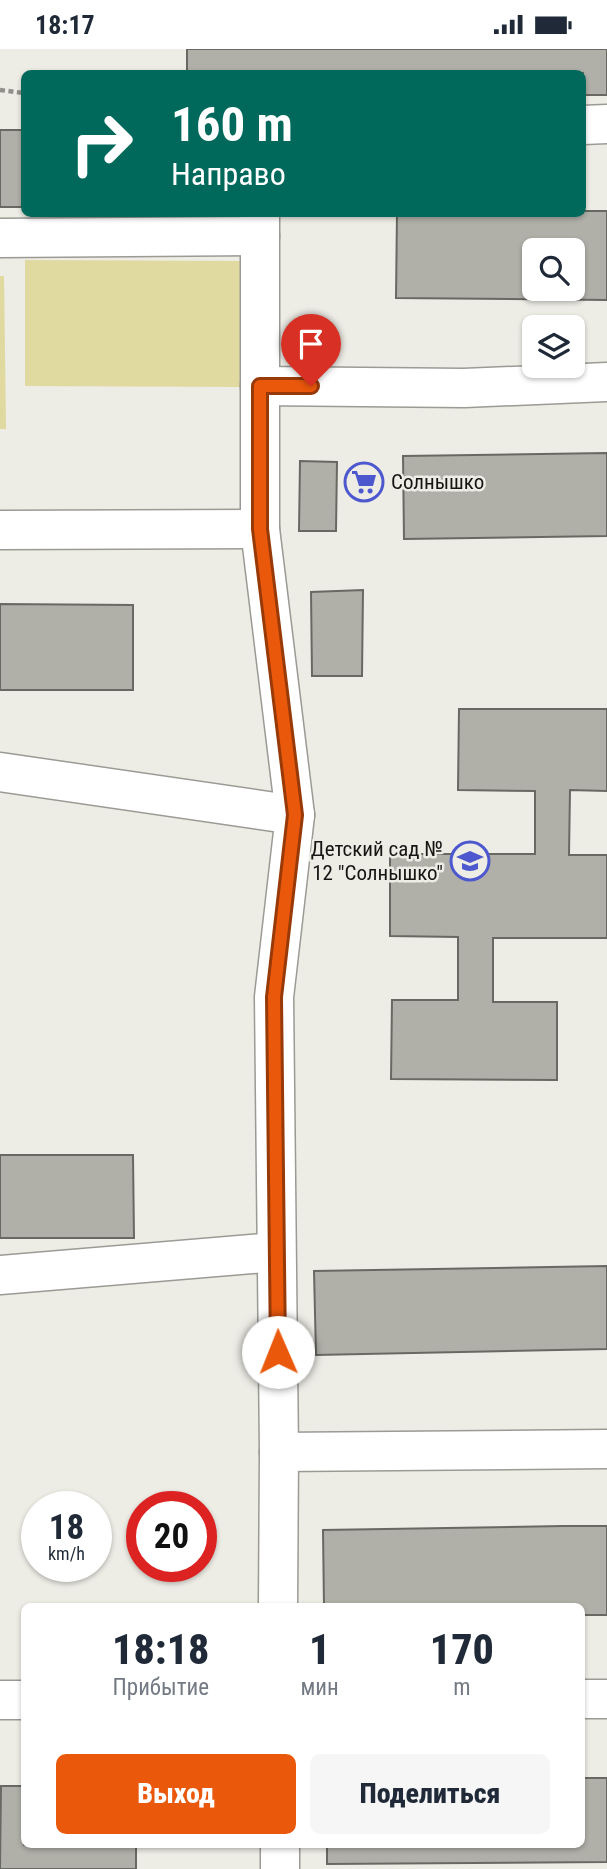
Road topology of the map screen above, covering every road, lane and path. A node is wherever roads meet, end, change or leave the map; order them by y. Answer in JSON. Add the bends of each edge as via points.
{"nodes":[{"id":1,"x":0,"y":90,"type":"edge"},
{"id":2,"x":21,"y":93,"type":"edge"},
{"id":3,"x":607,"y":124,"type":"edge"},
{"id":4,"x":586,"y":125,"type":"edge"},
{"id":5,"x":260,"y":225,"type":"edge"},
{"id":6,"x":0,"y":238,"type":"edge"},
{"id":7,"x":607,"y":382,"type":"edge"},
{"id":8,"x":260,"y":386,"type":"junction"},
{"id":9,"x":260,"y":529,"type":"junction"},
{"id":10,"x":0,"y":530,"type":"edge"},
{"id":11,"x":0,"y":772,"type":"edge"},
{"id":12,"x":295,"y":815,"type":"junction"},
{"id":13,"x":276,"y":1252,"type":"junction"},
{"id":14,"x":0,"y":1275,"type":"edge"},
{"id":15,"x":607,"y":1450,"type":"edge"},
{"id":16,"x":279,"y":1452,"type":"junction"},
{"id":17,"x":278,"y":1603,"type":"edge"},
{"id":18,"x":585,"y":1699,"type":"edge"},
{"id":19,"x":607,"y":1699,"type":"edge"},
{"id":20,"x":0,"y":1700,"type":"edge"},
{"id":21,"x":21,"y":1700,"type":"edge"},
{"id":22,"x":280,"y":1848,"type":"edge"},
{"id":23,"x":280,"y":1869,"type":"edge"}],
"edges":[{"from":1,"to":2,"type":"path"},
{"from":3,"to":4,"type":"lane"},
{"from":5,"to":6,"type":"lane"},
{"from":5,"to":8,"type":"lane"},
{"from":7,"to":8,"type":"lane","via":[[464,388]]},
{"from":8,"to":9,"type":"lane"},
{"from":9,"to":10,"type":"lane"},
{"from":9,"to":12,"type":"lane"},
{"from":11,"to":12,"type":"lane"},
{"from":12,"to":13,"type":"lane","via":[[274,997]]},
{"from":13,"to":14,"type":"lane"},
{"from":13,"to":16,"type":"lane"},
{"from":15,"to":16,"type":"lane"},
{"from":16,"to":17,"type":"lane"},
{"from":18,"to":19,"type":"lane"},
{"from":20,"to":21,"type":"lane"},
{"from":22,"to":23,"type":"lane"}]}
